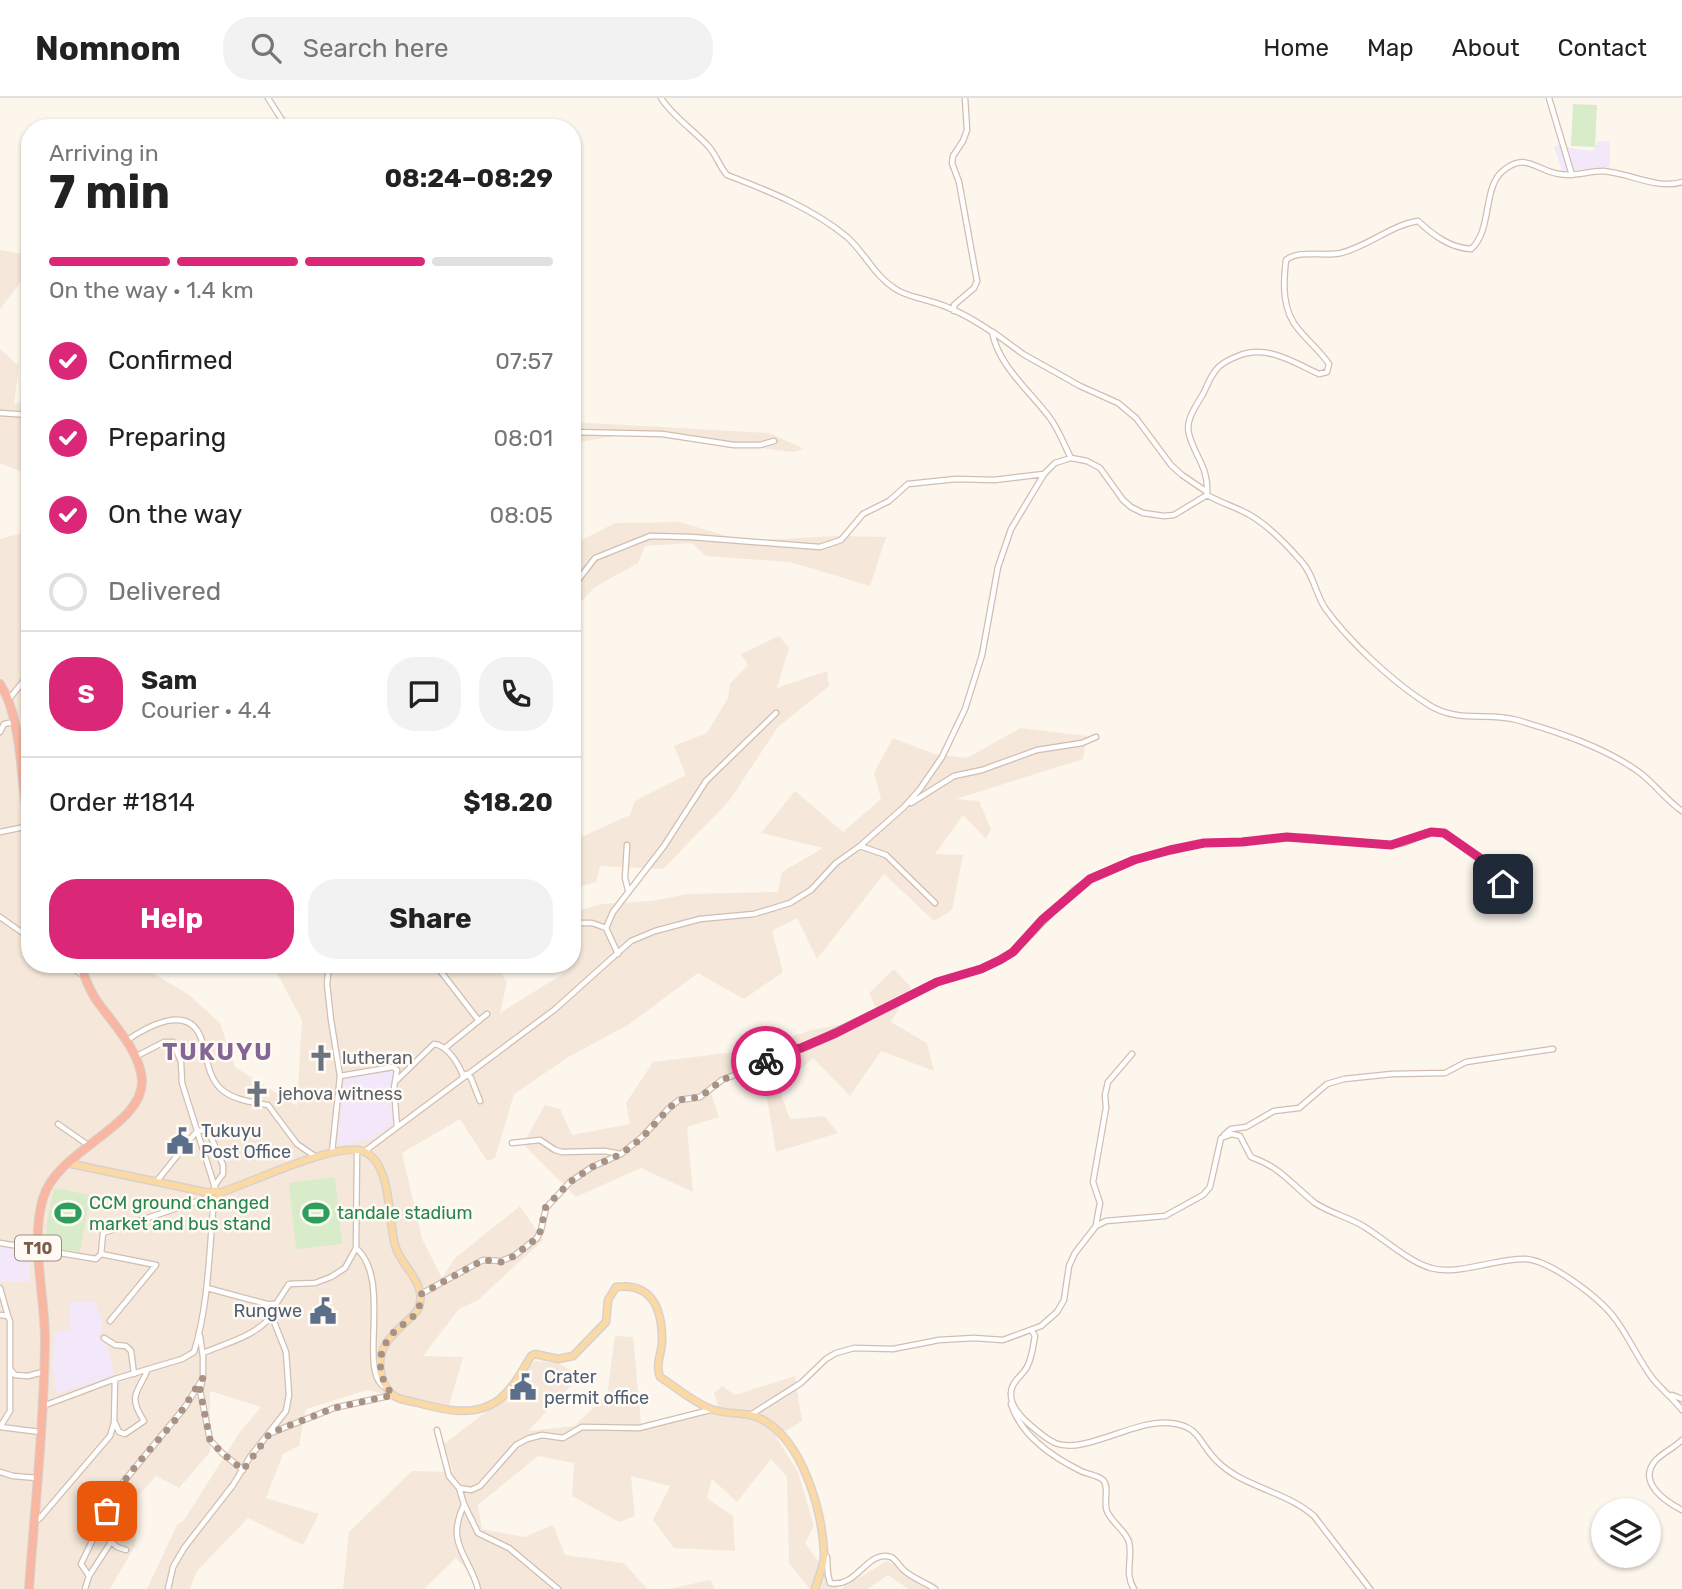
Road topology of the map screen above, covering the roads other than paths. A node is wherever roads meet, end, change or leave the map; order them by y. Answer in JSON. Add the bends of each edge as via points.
{"nodes":[{"id":1,"x":268,"y":98,"type":"edge"},
{"id":2,"x":661,"y":98,"type":"edge"},
{"id":3,"x":965,"y":98,"type":"edge"},
{"id":4,"x":1549,"y":98,"type":"edge"},
{"id":5,"x":281,"y":119,"type":"edge"},
{"id":6,"x":1572,"y":175,"type":"junction"},
{"id":7,"x":1682,"y":182,"type":"edge"},
{"id":8,"x":954,"y":311,"type":"junction"},
{"id":9,"x":992,"y":332,"type":"junction"},
{"id":10,"x":0,"y":413,"type":"edge"},
{"id":11,"x":21,"y":414,"type":"edge"},
{"id":12,"x":581,"y":432,"type":"edge"},
{"id":13,"x":774,"y":441,"type":"dead end"},
{"id":14,"x":1071,"y":458,"type":"junction"},
{"id":15,"x":1044,"y":474,"type":"junction"},
{"id":16,"x":1207,"y":494,"type":"junction"},
{"id":17,"x":581,"y":576,"type":"edge"},
{"id":18,"x":0,"y":684,"type":"edge"},
{"id":19,"x":21,"y":684,"type":"edge"},
{"id":20,"x":9,"y":699,"type":"junction"},
{"id":21,"x":776,"y":713,"type":"dead end"},
{"id":22,"x":2,"y":722,"type":"edge"},
{"id":23,"x":15,"y":722,"type":"junction"},
{"id":24,"x":0,"y":732,"type":"edge"},
{"id":25,"x":1096,"y":737,"type":"dead end"},
{"id":26,"x":21,"y":754,"type":"edge"},
{"id":27,"x":904,"y":807,"type":"junction"},
{"id":28,"x":1682,"y":811,"type":"edge"},
{"id":29,"x":21,"y":828,"type":"edge"},
{"id":30,"x":0,"y":832,"type":"edge"},
{"id":31,"x":627,"y":845,"type":"dead end"},
{"id":32,"x":860,"y":846,"type":"junction"},
{"id":33,"x":1503,"y":884,"type":"dead end"},
{"id":34,"x":628,"y":890,"type":"junction"},
{"id":35,"x":935,"y":903,"type":"dead end"},
{"id":36,"x":0,"y":917,"type":"edge"},
{"id":37,"x":581,"y":923,"type":"edge"},
{"id":38,"x":606,"y":928,"type":"junction"},
{"id":39,"x":21,"y":932,"type":"edge"},
{"id":40,"x":618,"y":954,"type":"junction"},
{"id":41,"x":79,"y":973,"type":"edge"},
{"id":42,"x":83,"y":973,"type":"edge"},
{"id":43,"x":328,"y":973,"type":"edge"},
{"id":44,"x":442,"y":973,"type":"edge"},
{"id":45,"x":85,"y":977,"type":"junction"},
{"id":46,"x":487,"y":1014,"type":"dead end"},
{"id":47,"x":479,"y":1021,"type":"junction"},
{"id":48,"x":125,"y":1041,"type":"junction"},
{"id":49,"x":445,"y":1048,"type":"junction"},
{"id":50,"x":1553,"y":1049,"type":"dead end"},
{"id":51,"x":1132,"y":1054,"type":"dead end"},
{"id":52,"x":135,"y":1057,"type":"junction"},
{"id":53,"x":465,"y":1075,"type":"junction"},
{"id":54,"x":340,"y":1076,"type":"junction"},
{"id":55,"x":395,"y":1082,"type":"junction"},
{"id":56,"x":480,"y":1101,"type":"dead end"},
{"id":57,"x":58,"y":1124,"type":"dead end"},
{"id":58,"x":397,"y":1127,"type":"junction"},
{"id":59,"x":197,"y":1132,"type":"junction"},
{"id":60,"x":1221,"y":1138,"type":"junction"},
{"id":61,"x":512,"y":1143,"type":"dead end"},
{"id":62,"x":88,"y":1145,"type":"junction"},
{"id":63,"x":361,"y":1150,"type":"junction"},
{"id":64,"x":332,"y":1152,"type":"junction"},
{"id":65,"x":621,"y":1154,"type":"junction"},
{"id":66,"x":316,"y":1157,"type":"junction"},
{"id":67,"x":66,"y":1163,"type":"junction"},
{"id":68,"x":156,"y":1182,"type":"junction"},
{"id":69,"x":214,"y":1193,"type":"junction"},
{"id":70,"x":1096,"y":1226,"type":"junction"},
{"id":71,"x":0,"y":1243,"type":"edge"},
{"id":72,"x":356,"y":1248,"type":"junction"},
{"id":73,"x":38,"y":1250,"type":"junction"},
{"id":74,"x":101,"y":1254,"type":"junction"},
{"id":75,"x":0,"y":1288,"type":"edge"},
{"id":76,"x":207,"y":1288,"type":"junction"},
{"id":77,"x":421,"y":1294,"type":"junction"},
{"id":78,"x":267,"y":1304,"type":"junction"},
{"id":79,"x":0,"y":1315,"type":"edge"},
{"id":80,"x":8,"y":1316,"type":"junction"},
{"id":81,"x":271,"y":1317,"type":"junction"},
{"id":82,"x":110,"y":1321,"type":"dead end"},
{"id":83,"x":1031,"y":1331,"type":"junction"},
{"id":84,"x":200,"y":1332,"type":"junction"},
{"id":85,"x":104,"y":1338,"type":"dead end"},
{"id":86,"x":203,"y":1353,"type":"junction"},
{"id":87,"x":10,"y":1369,"type":"junction"},
{"id":88,"x":148,"y":1369,"type":"junction"},
{"id":89,"x":43,"y":1372,"type":"junction"},
{"id":90,"x":134,"y":1374,"type":"junction"},
{"id":91,"x":203,"y":1378,"type":"junction"},
{"id":92,"x":115,"y":1379,"type":"junction"},
{"id":93,"x":385,"y":1387,"type":"junction"},
{"id":94,"x":393,"y":1395,"type":"junction"},
{"id":95,"x":1671,"y":1395,"type":"junction"},
{"id":96,"x":1682,"y":1399,"type":"edge"},
{"id":97,"x":1012,"y":1400,"type":"junction"},
{"id":98,"x":42,"y":1406,"type":"junction"},
{"id":99,"x":712,"y":1410,"type":"junction"},
{"id":100,"x":1682,"y":1410,"type":"edge"},
{"id":101,"x":752,"y":1415,"type":"junction"},
{"id":102,"x":114,"y":1423,"type":"junction"},
{"id":103,"x":0,"y":1427,"type":"edge"},
{"id":104,"x":437,"y":1430,"type":"dead end"},
{"id":105,"x":41,"y":1432,"type":"junction"},
{"id":106,"x":270,"y":1433,"type":"junction"},
{"id":107,"x":1682,"y":1440,"type":"edge"},
{"id":108,"x":243,"y":1470,"type":"junction"},
{"id":109,"x":0,"y":1472,"type":"edge"},
{"id":110,"x":38,"y":1478,"type":"junction"},
{"id":111,"x":459,"y":1488,"type":"junction"},
{"id":112,"x":464,"y":1504,"type":"junction"},
{"id":113,"x":1682,"y":1510,"type":"edge"},
{"id":114,"x":34,"y":1522,"type":"junction"},
{"id":115,"x":99,"y":1530,"type":"junction"},
{"id":116,"x":111,"y":1542,"type":"junction"},
{"id":117,"x":126,"y":1550,"type":"dead end"},
{"id":118,"x":825,"y":1556,"type":"junction"},
{"id":119,"x":828,"y":1574,"type":"junction"},
{"id":120,"x":89,"y":1576,"type":"junction"},
{"id":121,"x":29,"y":1589,"type":"edge"},
{"id":122,"x":85,"y":1589,"type":"edge"},
{"id":123,"x":168,"y":1589,"type":"edge"},
{"id":124,"x":478,"y":1589,"type":"edge"},
{"id":125,"x":558,"y":1589,"type":"edge"},
{"id":126,"x":814,"y":1589,"type":"edge"},
{"id":127,"x":833,"y":1589,"type":"edge"},
{"id":128,"x":935,"y":1589,"type":"edge"},
{"id":129,"x":1134,"y":1589,"type":"edge"},
{"id":130,"x":1370,"y":1589,"type":"edge"}],
"edges":[{"from":1,"to":5,"type":"street"},
{"from":2,"to":8,"type":"street","via":[[718,158],[727,175],[828,223],[904,295]]},
{"from":3,"to":8,"type":"street","via":[[967,130],[953,163],[977,281],[954,305]]},
{"from":4,"to":6,"type":"street"},
{"from":6,"to":7,"type":"street","via":[[1600,171],[1661,185]]},
{"from":6,"to":16,"type":"street","via":[[1528,161],[1500,172],[1472,249],[1434,236],[1418,221],[1357,249],[1292,255],[1286,260],[1289,315],[1329,364],[1327,372],[1319,374],[1259,351],[1245,353],[1216,369],[1189,423],[1208,482]]},
{"from":8,"to":9,"type":"street"},
{"from":9,"to":14,"type":"street","via":[[995,347],[1052,420]]},
{"from":9,"to":16,"type":"street","via":[[1023,354],[1118,404],[1136,418],[1171,465]]},
{"from":10,"to":11,"type":"street"},
{"from":12,"to":13,"type":"street","via":[[662,434],[734,445]]},
{"from":14,"to":15,"type":"street","via":[[1055,463]]},
{"from":14,"to":16,"type":"street","via":[[1100,468],[1123,500],[1143,513],[1174,515]]},
{"from":15,"to":17,"type":"street","via":[[908,484],[889,501],[863,514],[841,540],[820,547],[650,536],[595,558]]},
{"from":15,"to":27,"type":"street","via":[[1011,528],[965,709],[942,758]]},
{"from":16,"to":28,"type":"street","via":[[1248,514],[1291,551],[1304,564],[1325,607],[1347,635],[1432,707],[1450,715],[1512,719],[1599,749],[1639,772]]},
{"from":18,"to":20,"type":"highway"},
{"from":19,"to":20,"type":"street"},
{"from":20,"to":23,"type":"highway"},
{"from":21,"to":34,"type":"street","via":[[706,781],[664,846]]},
{"from":22,"to":23,"type":"street"},
{"from":22,"to":24,"type":"street"},
{"from":23,"to":26,"type":"highway"},
{"from":25,"to":27,"type":"street","via":[[954,776]]},
{"from":27,"to":32,"type":"street"},
{"from":29,"to":30,"type":"street"},
{"from":31,"to":34,"type":"street"},
{"from":32,"to":35,"type":"street","via":[[886,855]]},
{"from":32,"to":40,"type":"street","via":[[790,903],[655,931],[631,941]]},
{"from":33,"to":65,"type":"street","via":[[1487,863],[1444,833],[1431,832],[1391,845],[1296,837],[1204,843],[1134,860],[1074,890],[1020,946],[1000,960],[926,988],[801,1048],[777,1052],[764,1063],[722,1080],[700,1097],[679,1100]]},
{"from":34,"to":38,"type":"street"},
{"from":36,"to":39,"type":"street"},
{"from":37,"to":38,"type":"street"},
{"from":38,"to":40,"type":"street"},
{"from":40,"to":53,"type":"street","via":[[554,1010]]},
{"from":41,"to":45,"type":"street"},
{"from":42,"to":45,"type":"highway","number":"T10"},
{"from":43,"to":54,"type":"street"},
{"from":44,"to":47,"type":"street"},
{"from":45,"to":48,"type":"highway","number":"T10"},
{"from":46,"to":47,"type":"street"},
{"from":47,"to":49,"type":"street"},
{"from":48,"to":52,"type":"highway","number":"T10"},
{"from":48,"to":66,"type":"street","via":[[146,1027],[175,1019],[186,1021],[201,1037],[221,1089],[245,1101],[268,1105],[297,1144]]},
{"from":49,"to":53,"type":"street"},
{"from":49,"to":55,"type":"street","via":[[433,1044]]},
{"from":50,"to":60,"type":"street","via":[[1466,1062],[1445,1073],[1344,1079],[1327,1084],[1299,1108],[1274,1111]]},
{"from":51,"to":70,"type":"street","via":[[1117,1068],[1105,1095],[1093,1182],[1100,1203]]},
{"from":52,"to":59,"type":"street","via":[[173,1042]]},
{"from":52,"to":62,"type":"highway","number":"T10","via":[[142,1080],[135,1104]]},
{"from":53,"to":56,"type":"street","via":[[471,1078]]},
{"from":53,"to":58,"type":"street"},
{"from":54,"to":55,"type":"street","via":[[393,1067],[397,1070]]},
{"from":54,"to":64,"type":"street"},
{"from":55,"to":58,"type":"street"},
{"from":57,"to":62,"type":"street"},
{"from":58,"to":63,"type":"street"},
{"from":59,"to":68,"type":"street"},
{"from":59,"to":69,"type":"street"},
{"from":59,"to":69,"type":"street","via":[[209,1131],[223,1165]]},
{"from":60,"to":70,"type":"street","via":[[1210,1186],[1203,1195],[1165,1216],[1106,1221]]},
{"from":60,"to":95,"type":"street","via":[[1240,1136],[1251,1157],[1280,1171],[1324,1209],[1359,1224],[1431,1269],[1465,1269],[1525,1259],[1541,1262],[1615,1319],[1649,1373]]},
{"from":61,"to":65,"type":"street","via":[[540,1140],[562,1152]]},
{"from":62,"to":67,"type":"highway","number":"T10"},
{"from":63,"to":64,"type":"main road"},
{"from":63,"to":72,"type":"street"},
{"from":63,"to":77,"type":"main road","via":[[381,1168],[395,1247]]},
{"from":64,"to":66,"type":"main road"},
{"from":65,"to":77,"type":"street","via":[[570,1182],[545,1208],[537,1238],[514,1256],[501,1262],[483,1260]]},
{"from":66,"to":69,"type":"main road"},
{"from":67,"to":68,"type":"main road"},
{"from":67,"to":73,"type":"highway","number":"T10","via":[[43,1199]]},
{"from":68,"to":69,"type":"main road"},
{"from":69,"to":74,"type":"street","via":[[103,1233]]},
{"from":69,"to":76,"type":"street"},
{"from":70,"to":83,"type":"street","via":[[1075,1252],[1058,1312]]},
{"from":71,"to":73,"type":"street"},
{"from":72,"to":78,"type":"street","via":[[345,1268],[331,1277],[289,1284],[276,1304]]},
{"from":72,"to":93,"type":"street","via":[[368,1266],[376,1299],[373,1357],[379,1384]]},
{"from":73,"to":74,"type":"street","via":[[96,1258]]},
{"from":73,"to":89,"type":"highway","number":"T10","via":[[45,1309]]},
{"from":74,"to":82,"type":"street","via":[[156,1265]]},
{"from":75,"to":80,"type":"street"},
{"from":76,"to":78,"type":"street"},
{"from":76,"to":84,"type":"street"},
{"from":77,"to":93,"type":"main road","via":[[418,1310],[393,1333],[380,1356]]},
{"from":78,"to":81,"type":"street"},
{"from":79,"to":80,"type":"street"},
{"from":80,"to":87,"type":"street"},
{"from":81,"to":86,"type":"street","via":[[260,1329]]},
{"from":81,"to":106,"type":"street","via":[[286,1352],[289,1395],[286,1411]]},
{"from":83,"to":97,"type":"street","via":[[1035,1336],[1030,1358],[1013,1384]]},
{"from":83,"to":101,"type":"street","via":[[1003,1340],[939,1340],[836,1353]]},
{"from":84,"to":86,"type":"street"},
{"from":84,"to":88,"type":"street","via":[[194,1352]]},
{"from":85,"to":90,"type":"street","via":[[131,1350]]},
{"from":86,"to":91,"type":"street"},
{"from":87,"to":89,"type":"street","via":[[15,1375]]},
{"from":87,"to":103,"type":"street","via":[[10,1411]]},
{"from":88,"to":90,"type":"street"},
{"from":88,"to":102,"type":"street","via":[[135,1393],[135,1407],[144,1421],[125,1434]]},
{"from":89,"to":98,"type":"highway","number":"T10"},
{"from":90,"to":92,"type":"street"},
{"from":91,"to":108,"type":"street","via":[[200,1390],[210,1440]]},
{"from":91,"to":115,"type":"street","via":[[186,1407],[116,1491]]},
{"from":92,"to":98,"type":"street"},
{"from":92,"to":102,"type":"street"},
{"from":93,"to":94,"type":"main road"},
{"from":94,"to":99,"type":"main road","via":[[444,1410],[484,1408],[499,1400],[531,1356],[573,1356],[607,1322],[610,1294],[625,1286],[648,1293],[657,1304],[663,1338],[657,1364],[660,1377]]},
{"from":94,"to":106,"type":"street","via":[[334,1408]]},
{"from":95,"to":96,"type":"street"},
{"from":95,"to":100,"type":"street"},
{"from":97,"to":129,"type":"street","via":[[1016,1418],[1041,1445],[1063,1462],[1103,1480],[1106,1510],[1129,1541],[1128,1576]]},
{"from":97,"to":130,"type":"street","via":[[1020,1417],[1056,1443],[1068,1445],[1138,1426],[1167,1423],[1194,1430],[1217,1462],[1314,1516]]},
{"from":98,"to":105,"type":"highway","number":"T10"},
{"from":99,"to":101,"type":"main road"},
{"from":99,"to":111,"type":"street","via":[[639,1428],[582,1427],[563,1438],[527,1438],[516,1444],[480,1486]]},
{"from":101,"to":118,"type":"main road","via":[[770,1424],[788,1443],[807,1474]]},
{"from":102,"to":114,"type":"street","via":[[110,1436]]},
{"from":103,"to":105,"type":"street"},
{"from":104,"to":111,"type":"street","via":[[449,1476]]},
{"from":105,"to":110,"type":"highway","number":"T10"},
{"from":106,"to":108,"type":"street"},
{"from":107,"to":113,"type":"street","via":[[1656,1460],[1651,1479],[1664,1501]]},
{"from":108,"to":123,"type":"street","via":[[184,1548]]},
{"from":109,"to":110,"type":"street"},
{"from":110,"to":114,"type":"highway","number":"T10"},
{"from":111,"to":112,"type":"street"},
{"from":112,"to":124,"type":"street","via":[[457,1520],[460,1552]]},
{"from":112,"to":125,"type":"street","via":[[478,1532],[509,1548]]},
{"from":114,"to":121,"type":"highway","number":"T10"},
{"from":115,"to":116,"type":"street"},
{"from":115,"to":120,"type":"street","via":[[81,1564]]},
{"from":116,"to":117,"type":"street"},
{"from":116,"to":120,"type":"street"},
{"from":118,"to":119,"type":"street"},
{"from":118,"to":126,"type":"main road"},
{"from":119,"to":127,"type":"street"},
{"from":119,"to":128,"type":"street","via":[[830,1583],[844,1586],[880,1556],[889,1557]]},
{"from":120,"to":122,"type":"street"}]}
